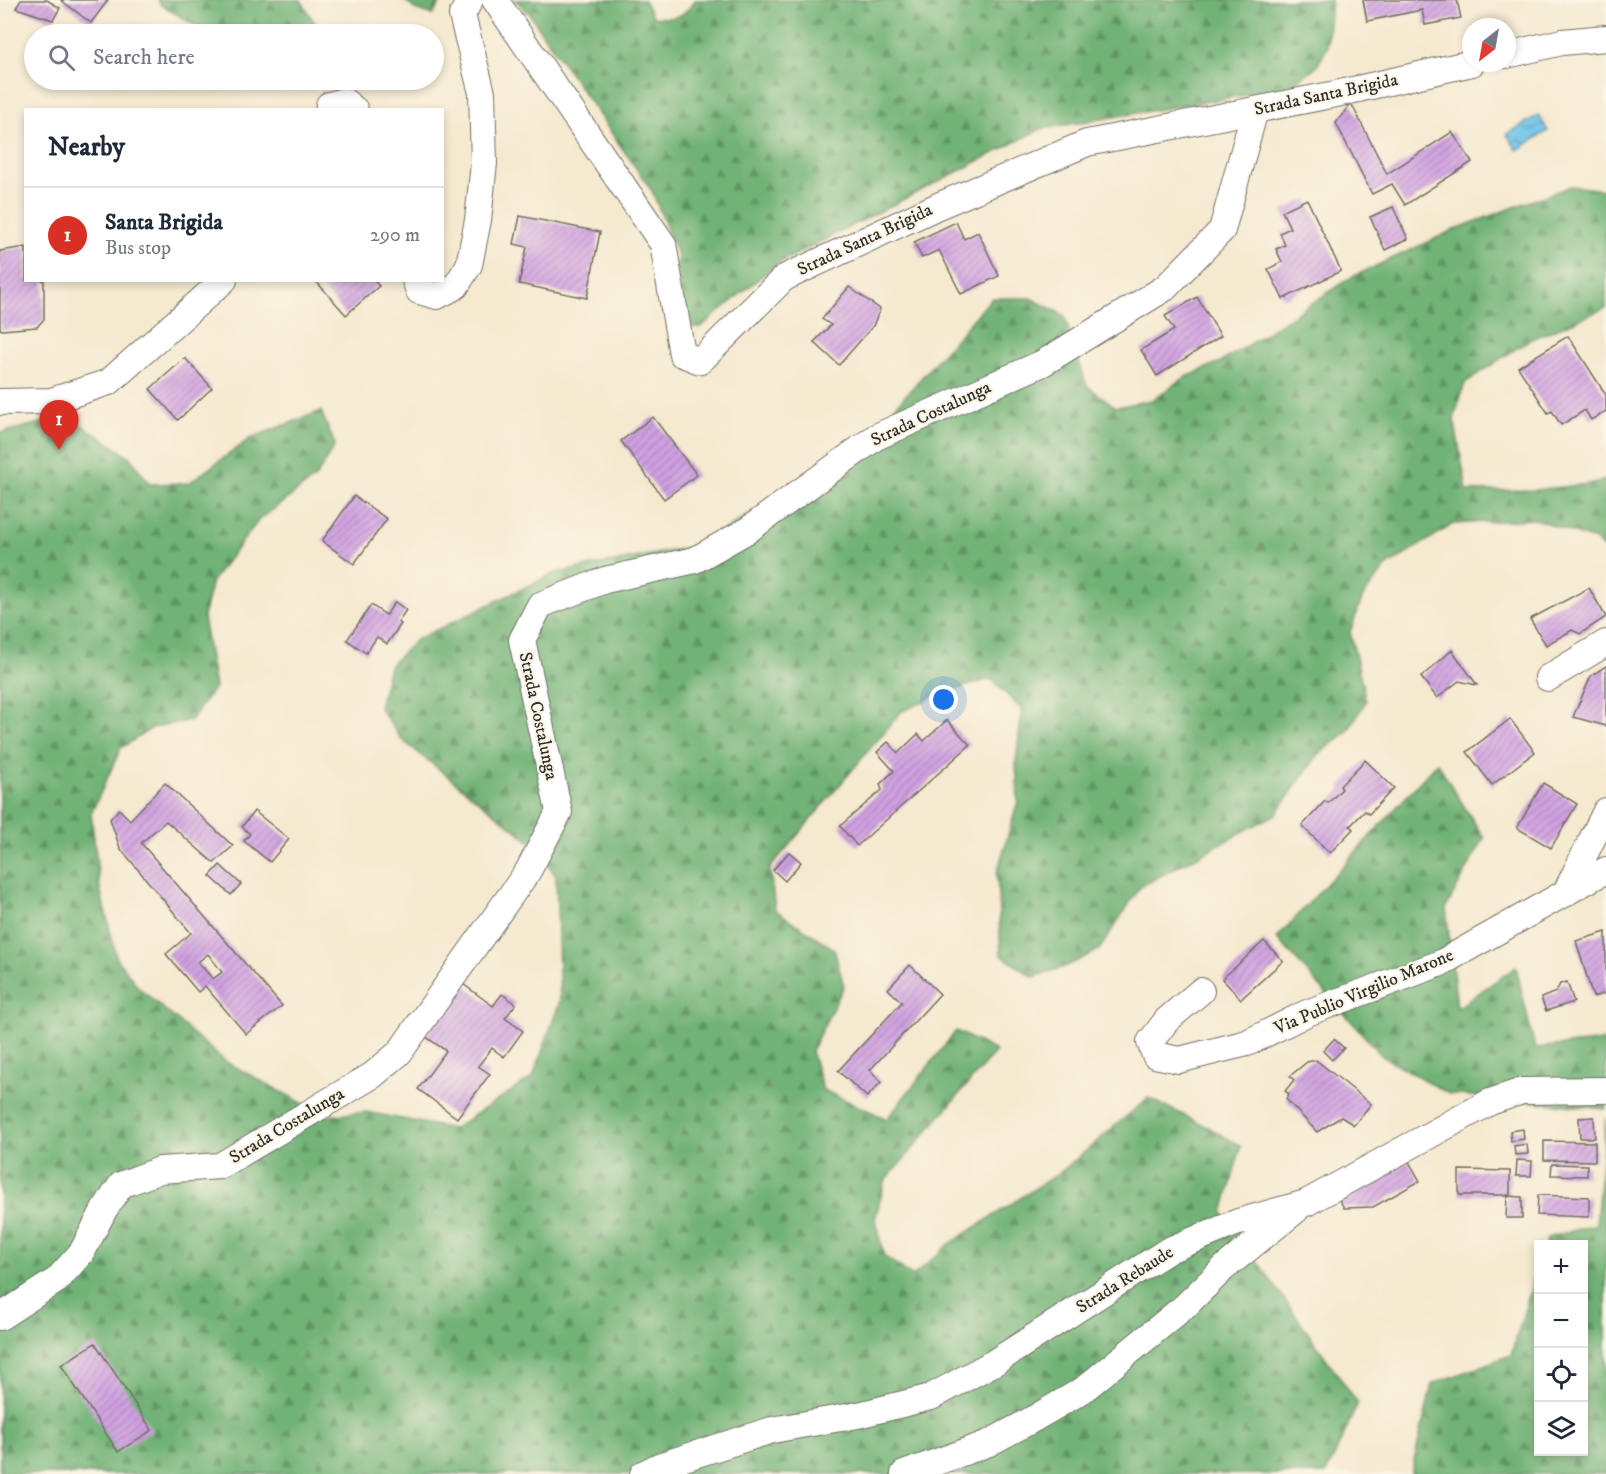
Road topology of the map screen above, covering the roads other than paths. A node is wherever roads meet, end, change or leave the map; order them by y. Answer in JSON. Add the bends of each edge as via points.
{"nodes":[{"id":1,"x":470,"y":0,"type":"edge"},
{"id":2,"x":495,"y":0,"type":"edge"},
{"id":3,"x":1606,"y":38,"type":"edge"},
{"id":4,"x":1516,"y":53,"type":"edge"},
{"id":5,"x":1462,"y":65,"type":"edge"},
{"id":6,"x":328,"y":108,"type":"edge"},
{"id":7,"x":353,"y":108,"type":"edge"},
{"id":8,"x":1255,"y":110,"type":"junction"},
{"id":9,"x":222,"y":282,"type":"edge"},
{"id":10,"x":416,"y":282,"type":"edge"},
{"id":11,"x":0,"y":402,"type":"edge"},
{"id":12,"x":1606,"y":642,"type":"edge"},
{"id":13,"x":1548,"y":678,"type":"dead end"},
{"id":14,"x":1606,"y":811,"type":"edge"},
{"id":15,"x":1606,"y":870,"type":"edge"},
{"id":16,"x":1564,"y":894,"type":"junction"},
{"id":17,"x":1201,"y":992,"type":"dead end"},
{"id":18,"x":1606,"y":1090,"type":"edge"},
{"id":19,"x":1306,"y":1203,"type":"junction"},
{"id":20,"x":0,"y":1317,"type":"edge"},
{"id":21,"x":643,"y":1474,"type":"edge"},
{"id":22,"x":904,"y":1474,"type":"edge"}],
"edges":[{"from":1,"to":10,"type":"street","via":[[462,15],[482,93],[484,163],[478,220],[469,265],[456,285],[437,296],[419,291]]},
{"from":2,"to":8,"type":"street","name":"Strada Santa Brigida","via":[[663,244],[682,354],[700,362],[784,278],[938,206],[1087,143]]},
{"from":3,"to":4,"type":"street","via":[[1562,42]]},
{"from":5,"to":8,"type":"street","name":"Strada Santa Brigida"},
{"from":6,"to":7,"type":"street","via":[[344,101]]},
{"from":8,"to":20,"type":"street","name":"Strada Costalunga","via":[[1222,230],[1165,288],[1043,363],[876,437],[748,530],[695,560],[605,580],[540,605],[522,640],[559,812],[528,871],[399,1053],[373,1076],[220,1166],[160,1170],[121,1185],[82,1252],[57,1280]]},
{"from":9,"to":11,"type":"street","via":[[109,382],[51,401]]},
{"from":12,"to":13,"type":"street"},
{"from":14,"to":16,"type":"street"},
{"from":15,"to":16,"type":"street","name":"Via Publio Virgilio Marone"},
{"from":16,"to":17,"type":"street","name":"Via Publio Virgilio Marone","via":[[1441,963],[1307,1013],[1246,1042],[1179,1060],[1155,1055],[1150,1042],[1167,1020]]},
{"from":18,"to":19,"type":"street","name":"Strada Rebaude","via":[[1522,1091],[1490,1102]]},
{"from":19,"to":21,"type":"street","name":"Strada Rebaude","via":[[1238,1222],[1169,1250],[994,1362],[930,1397],[772,1430]]},
{"from":19,"to":22,"type":"street","via":[[1225,1267],[1185,1306],[1083,1390],[989,1443]]}]}
